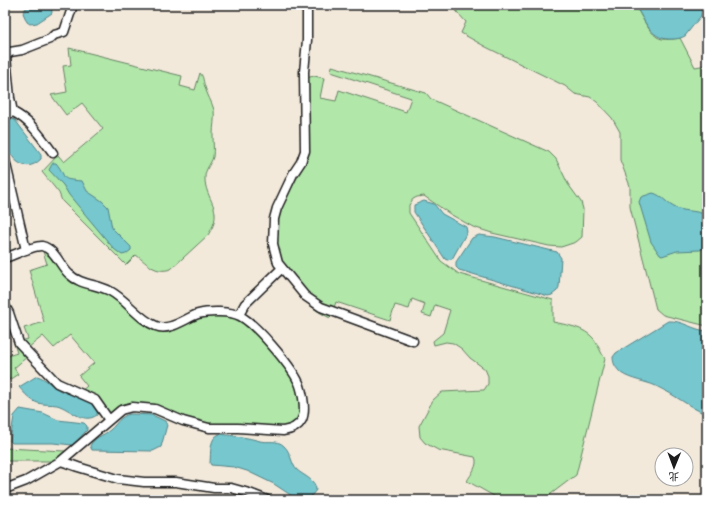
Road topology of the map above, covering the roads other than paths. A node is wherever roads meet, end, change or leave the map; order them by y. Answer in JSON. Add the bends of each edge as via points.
{"nodes":[{"id":1,"x":73,"y":5,"type":"edge"},
{"id":2,"x":307,"y":5,"type":"edge"},
{"id":3,"x":13,"y":112,"type":"junction"},
{"id":4,"x":5,"y":115,"type":"edge"},
{"id":5,"x":53,"y":153,"type":"dead end"},
{"id":6,"x":5,"y":160,"type":"edge"},
{"id":7,"x":26,"y":250,"type":"junction"},
{"id":8,"x":5,"y":258,"type":"edge"},
{"id":9,"x":282,"y":268,"type":"junction"},
{"id":10,"x":5,"y":306,"type":"edge"},
{"id":11,"x":239,"y":315,"type":"junction"},
{"id":12,"x":413,"y":341,"type":"dead end"},
{"id":13,"x":109,"y":420,"type":"junction"},
{"id":14,"x":61,"y":461,"type":"junction"},
{"id":15,"x":5,"y":489,"type":"edge"},
{"id":16,"x":267,"y":500,"type":"edge"}],
"edges":[{"from":1,"to":3,"type":"street","via":[[64,32],[22,50],[10,52],[6,56]]},
{"from":2,"to":9,"type":"street","via":[[304,72],[305,151],[274,219],[273,250]]},
{"from":3,"to":4,"type":"street"},
{"from":3,"to":5,"type":"street","via":[[20,115]]},
{"from":6,"to":7,"type":"street"},
{"from":7,"to":8,"type":"street"},
{"from":7,"to":11,"type":"street","via":[[35,246],[46,247],[74,278],[111,292],[156,327],[170,326],[198,314],[219,312]]},
{"from":9,"to":11,"type":"street","via":[[245,304]]},
{"from":9,"to":12,"type":"street","via":[[305,296],[321,307]]},
{"from":10,"to":13,"type":"street","via":[[19,343],[58,383],[95,400]]},
{"from":11,"to":13,"type":"street","via":[[258,330],[298,381],[305,408],[297,427],[283,432],[209,428],[183,421],[155,409],[139,407],[121,410]]},
{"from":13,"to":14,"type":"street"},
{"from":14,"to":15,"type":"street","via":[[26,481]]},
{"from":14,"to":16,"type":"street","via":[[118,479],[236,489]]}]}
